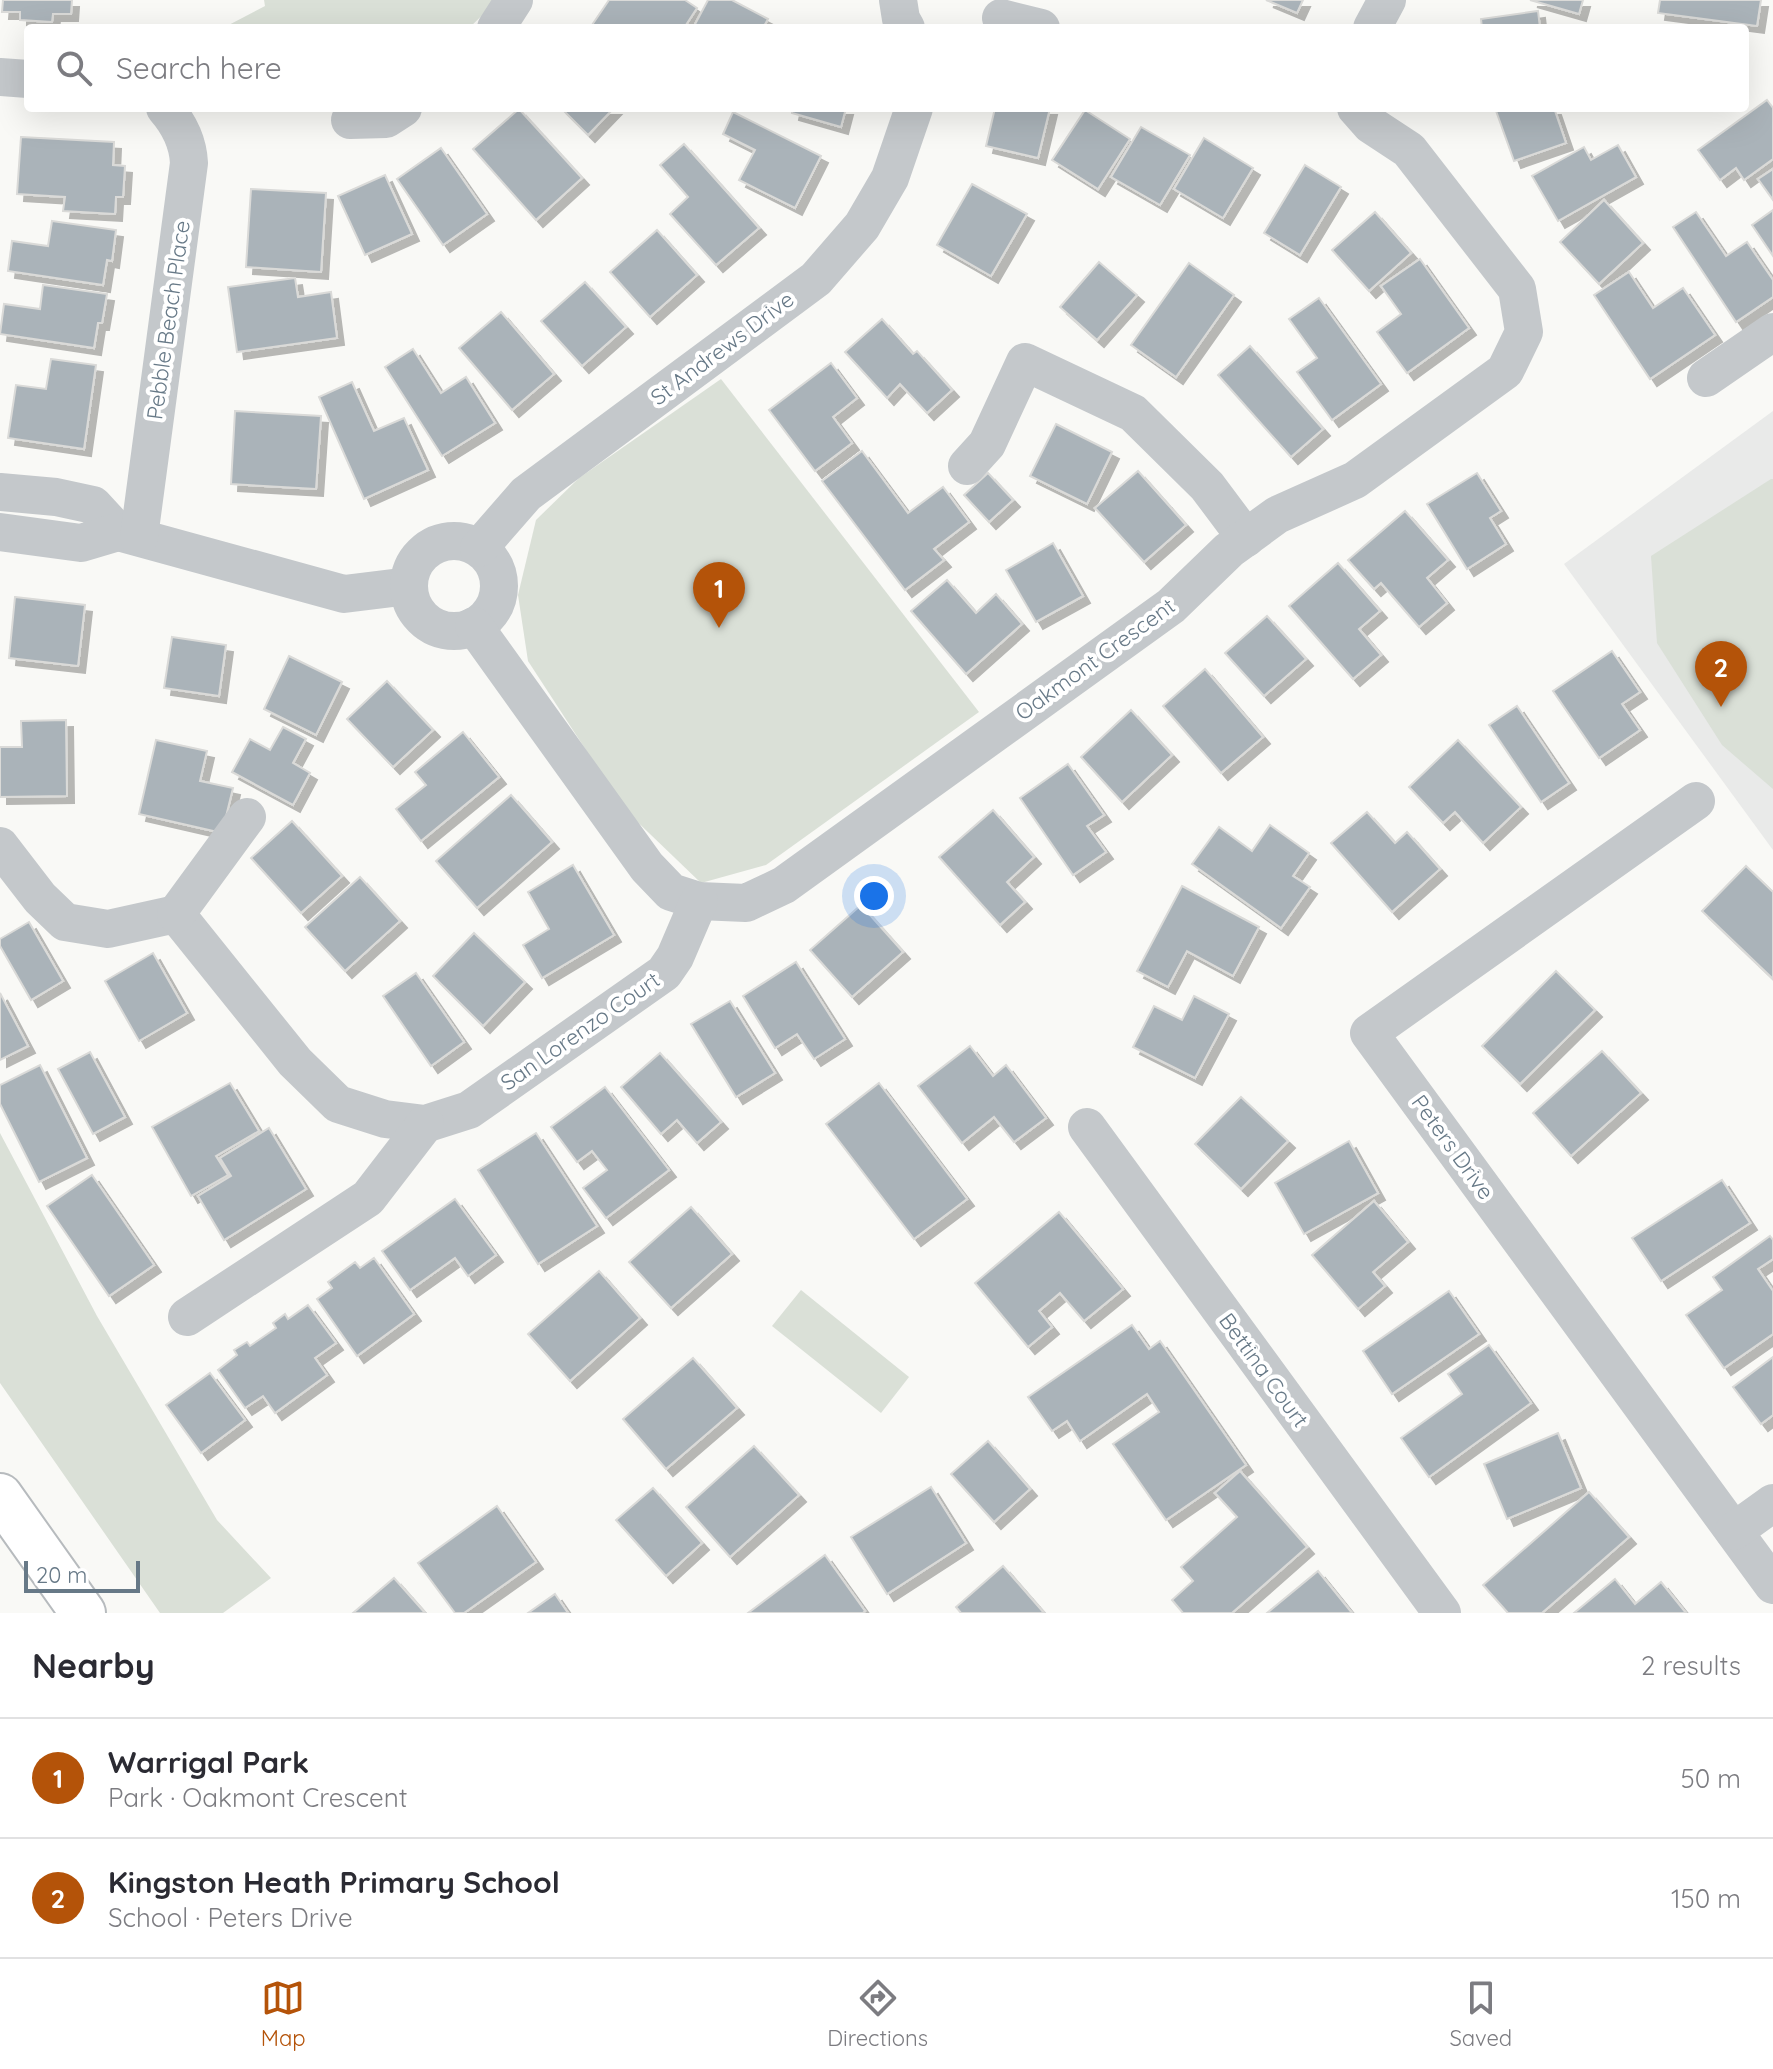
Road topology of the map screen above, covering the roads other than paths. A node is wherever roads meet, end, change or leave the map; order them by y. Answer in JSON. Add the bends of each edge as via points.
{"nodes":[{"id":1,"x":514,"y":0,"type":"edge"},
{"id":2,"x":898,"y":0,"type":"edge"},
{"id":3,"x":1387,"y":0,"type":"edge"},
{"id":4,"x":1000,"y":15,"type":"edge"},
{"id":5,"x":499,"y":24,"type":"edge"},
{"id":6,"x":904,"y":24,"type":"edge"},
{"id":7,"x":1028,"y":24,"type":"edge"},
{"id":8,"x":1374,"y":24,"type":"edge"},
{"id":9,"x":0,"y":77,"type":"edge"},
{"id":10,"x":24,"y":79,"type":"edge"},
{"id":11,"x":168,"y":112,"type":"edge"},
{"id":12,"x":397,"y":112,"type":"edge"},
{"id":13,"x":913,"y":112,"type":"edge"},
{"id":14,"x":1360,"y":112,"type":"edge"},
{"id":15,"x":350,"y":120,"type":"dead end"},
{"id":16,"x":1773,"y":332,"type":"edge"},
{"id":17,"x":1706,"y":378,"type":"dead end"},
{"id":18,"x":967,"y":466,"type":"dead end"},
{"id":19,"x":0,"y":492,"type":"edge"},
{"id":20,"x":0,"y":532,"type":"edge"},
{"id":21,"x":129,"y":535,"type":"junction"},
{"id":22,"x":1246,"y":538,"type":"junction"},
{"id":23,"x":479,"y":548,"type":"junction"},
{"id":24,"x":409,"y":586,"type":"junction"},
{"id":25,"x":474,"y":626,"type":"junction"},
{"id":26,"x":1696,"y":801,"type":"dead end"},
{"id":27,"x":247,"y":817,"type":"dead end"},
{"id":28,"x":0,"y":846,"type":"edge"},
{"id":29,"x":699,"y":901,"type":"junction"},
{"id":30,"x":176,"y":914,"type":"junction"},
{"id":31,"x":425,"y":1124,"type":"junction"},
{"id":32,"x":1087,"y":1127,"type":"dead end"},
{"id":33,"x":187,"y":1317,"type":"dead end"},
{"id":34,"x":0,"y":1496,"type":"edge"},
{"id":35,"x":1773,"y":1503,"type":"edge"},
{"id":36,"x":1734,"y":1531,"type":"junction"},
{"id":37,"x":1773,"y":1585,"type":"edge"},
{"id":38,"x":83,"y":1613,"type":"edge"},
{"id":39,"x":1442,"y":1613,"type":"edge"}],
"edges":[{"from":1,"to":5,"type":"street"},
{"from":2,"to":6,"type":"street"},
{"from":3,"to":8,"type":"street"},
{"from":4,"to":7,"type":"street"},
{"from":9,"to":10,"type":"street"},
{"from":11,"to":21,"type":"street","name":"Pebble Beach Place","via":[[188,147],[189,163]]},
{"from":12,"to":15,"type":"street","via":[[386,119]]},
{"from":13,"to":23,"type":"street","name":"St Andrews Drive","via":[[890,178],[862,226],[816,279],[526,494]]},
{"from":14,"to":22,"type":"street","name":"Oakmont Crescent","via":[[1409,150],[1517,289],[1524,332],[1505,371],[1355,480],[1277,515]]},
{"from":16,"to":17,"type":"street"},
{"from":18,"to":22,"type":"street","via":[[987,444],[1025,362],[1133,413],[1207,486]]},
{"from":19,"to":21,"type":"street","via":[[93,505]]},
{"from":20,"to":21,"type":"street","via":[[81,543]]},
{"from":21,"to":24,"type":"street","via":[[344,594]]},
{"from":22,"to":29,"type":"street","name":"Oakmont Crescent","via":[[1171,606],[784,885],[746,903]]},
{"from":23,"to":24,"type":"street","via":[[464,541],[433,545],[413,568]]},
{"from":23,"to":25,"type":"street","via":[[498,573],[499,588],[487,617]]},
{"from":24,"to":25,"type":"street","via":[[420,615],[432,625],[446,630]]},
{"from":25,"to":29,"type":"street","name":"Oakmont Crescent","via":[[647,867],[671,892]]},
{"from":26,"to":36,"type":"street","name":"Peters Drive","via":[[1369,1033]]},
{"from":27,"to":30,"type":"street"},
{"from":28,"to":30,"type":"street","via":[[65,922],[108,929]]},
{"from":29,"to":31,"type":"street","name":"San Lorenzo Court","via":[[664,973],[469,1110]]},
{"from":30,"to":31,"type":"street","name":"San Lorenzo Court","via":[[295,1062],[338,1104],[385,1119]]},
{"from":31,"to":33,"type":"street","via":[[368,1198]]},
{"from":32,"to":39,"type":"street","name":"Bettina Court"},
{"from":34,"to":38,"type":"highway"},
{"from":35,"to":36,"type":"street"},
{"from":36,"to":37,"type":"street","name":"Peters Drive"}]}
